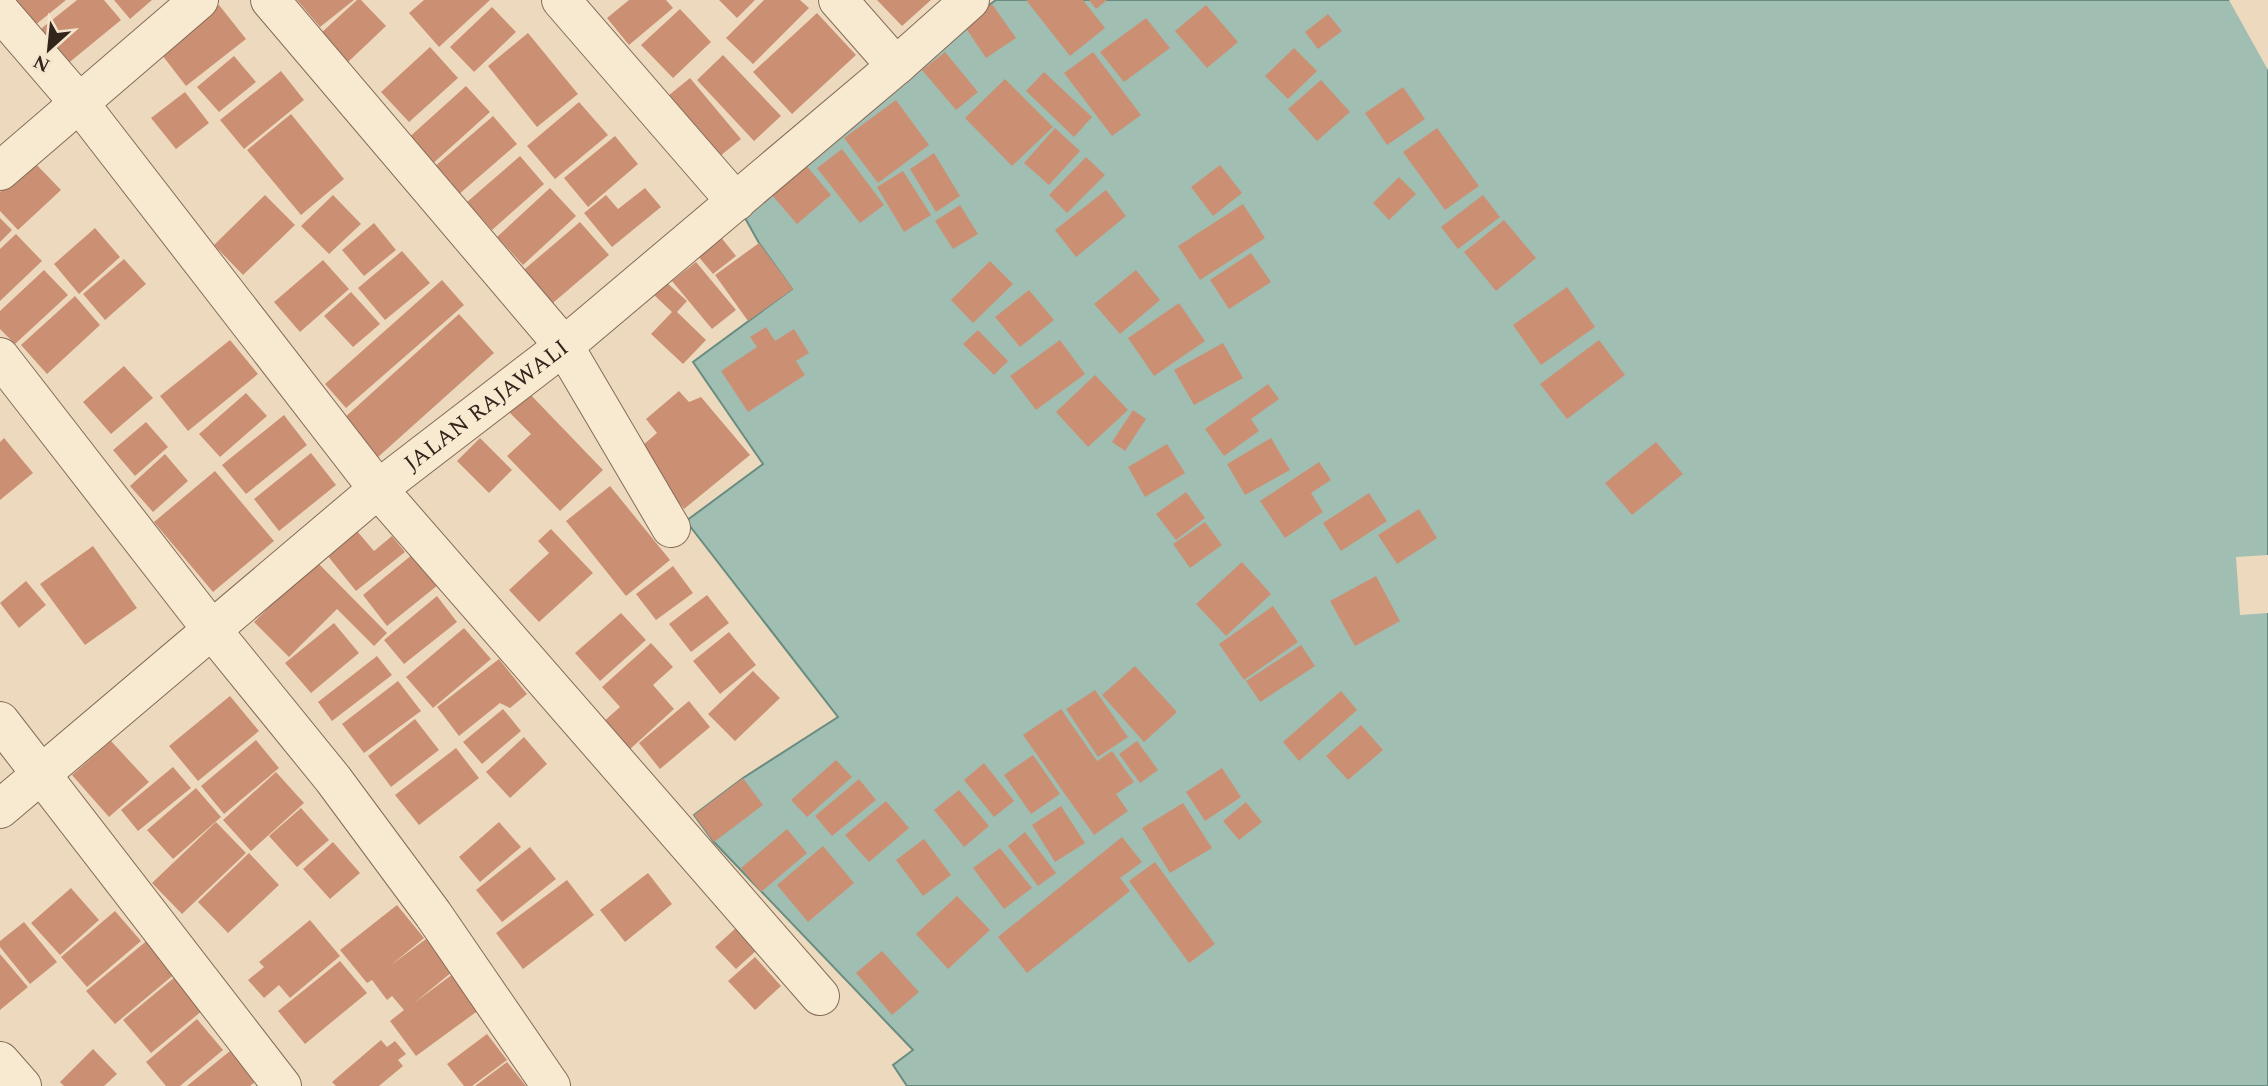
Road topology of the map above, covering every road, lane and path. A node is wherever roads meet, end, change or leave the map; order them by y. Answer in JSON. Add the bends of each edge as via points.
{"nodes":[{"id":1,"x":199,"y":0,"type":"edge"},
{"id":2,"x":270,"y":0,"type":"edge"},
{"id":3,"x":561,"y":0,"type":"edge"},
{"id":4,"x":838,"y":0,"type":"edge"},
{"id":5,"x":970,"y":0,"type":"edge"},
{"id":6,"x":0,"y":11,"type":"edge"},
{"id":7,"x":896,"y":66,"type":"junction"},
{"id":8,"x":80,"y":104,"type":"junction"},
{"id":9,"x":0,"y":171,"type":"edge"},
{"id":10,"x":736,"y":202,"type":"junction"},
{"id":11,"x":564,"y":346,"type":"junction"},
{"id":12,"x":0,"y":356,"type":"edge"},
{"id":13,"x":377,"y":489,"type":"junction"},
{"id":14,"x":671,"y":528,"type":"dead end"},
{"id":15,"x":212,"y":630,"type":"junction"},
{"id":16,"x":0,"y":721,"type":"edge"},
{"id":17,"x":40,"y":773,"type":"junction"},
{"id":18,"x":0,"y":809,"type":"edge"},
{"id":19,"x":820,"y":996,"type":"dead end"},
{"id":20,"x":0,"y":1061,"type":"edge"},
{"id":21,"x":22,"y":1086,"type":"edge"},
{"id":22,"x":282,"y":1086,"type":"edge"},
{"id":23,"x":551,"y":1086,"type":"edge"}],
"edges":[{"from":1,"to":8,"type":"street"},
{"from":2,"to":11,"type":"street"},
{"from":3,"to":10,"type":"street"},
{"from":4,"to":7,"type":"street"},
{"from":5,"to":7,"type":"street","name":"JALAN RAJAWALI"},
{"from":6,"to":8,"type":"street"},
{"from":7,"to":10,"type":"street","name":"JALAN RAJAWALI"},
{"from":8,"to":9,"type":"street"},
{"from":8,"to":13,"type":"street"},
{"from":10,"to":11,"type":"street","name":"JALAN RAJAWALI"},
{"from":11,"to":13,"type":"street","name":"JALAN RAJAWALI"},
{"from":11,"to":14,"type":"street"},
{"from":12,"to":15,"type":"street"},
{"from":13,"to":15,"type":"street","name":"JALAN RAJAWALI"},
{"from":13,"to":19,"type":"street"},
{"from":15,"to":17,"type":"street","name":"JALAN RAJAWALI"},
{"from":15,"to":23,"type":"street","via":[[333,779]]},
{"from":16,"to":17,"type":"street"},
{"from":17,"to":18,"type":"street","name":"JALAN RAJAWALI"},
{"from":17,"to":22,"type":"street"},
{"from":20,"to":21,"type":"street"}]}
